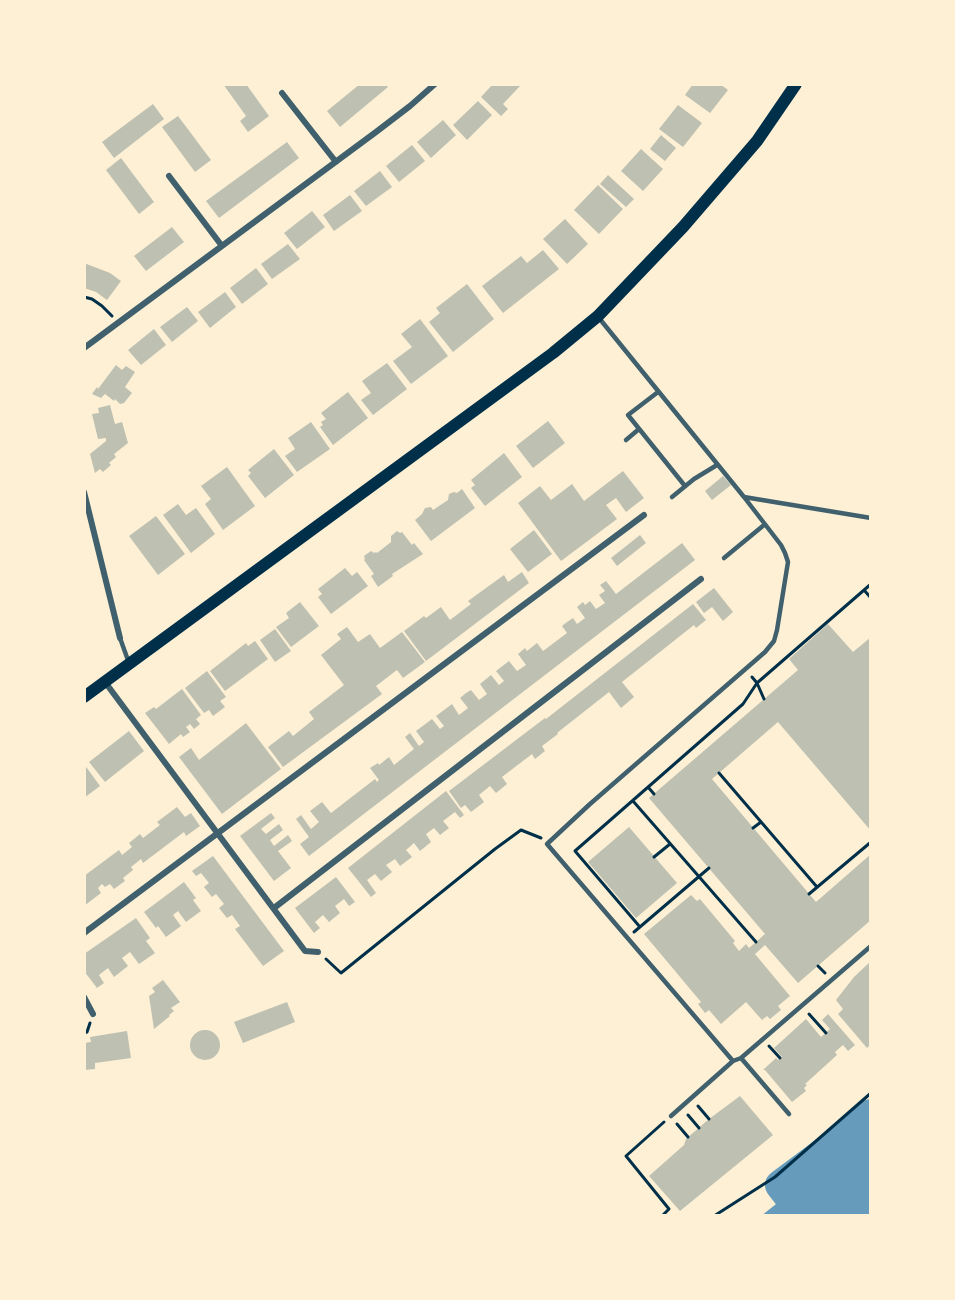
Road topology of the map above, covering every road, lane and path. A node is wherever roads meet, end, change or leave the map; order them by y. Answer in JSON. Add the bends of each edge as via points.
{"nodes":[{"id":1,"x":435,"y":84,"type":"edge"},
{"id":2,"x":796,"y":84,"type":"edge"},
{"id":3,"x":282,"y":93,"type":"dead end"},
{"id":4,"x":336,"y":162,"type":"junction"},
{"id":5,"x":169,"y":176,"type":"dead end"},
{"id":6,"x":222,"y":246,"type":"junction"},
{"id":7,"x":84,"y":297,"type":"edge"},
{"id":8,"x":598,"y":316,"type":"junction"},
{"id":9,"x":118,"y":323,"type":"junction"},
{"id":10,"x":84,"y":348,"type":"edge"},
{"id":11,"x":658,"y":392,"type":"junction"},
{"id":12,"x":639,"y":429,"type":"junction"},
{"id":13,"x":626,"y":440,"type":"dead end"},
{"id":14,"x":717,"y":465,"type":"junction"},
{"id":15,"x":685,"y":486,"type":"junction"},
{"id":16,"x":84,"y":492,"type":"edge"},
{"id":17,"x":672,"y":497,"type":"dead end"},
{"id":18,"x":744,"y":497,"type":"junction"},
{"id":19,"x":644,"y":515,"type":"dead end"},
{"id":20,"x":871,"y":518,"type":"edge"},
{"id":21,"x":764,"y":525,"type":"junction"},
{"id":22,"x":724,"y":558,"type":"dead end"},
{"id":23,"x":701,"y":579,"type":"dead end"},
{"id":24,"x":871,"y":584,"type":"edge"},
{"id":25,"x":864,"y":590,"type":"junction"},
{"id":26,"x":871,"y":598,"type":"edge"},
{"id":27,"x":120,"y":638,"type":"joint"},
{"id":28,"x":129,"y":663,"type":"junction"},
{"id":29,"x":745,"y":669,"type":"junction"},
{"id":30,"x":105,"y":681,"type":"junction"},
{"id":31,"x":757,"y":683,"type":"junction"},
{"id":32,"x":84,"y":697,"type":"edge"},
{"id":33,"x":764,"y":699,"type":"dead end"},
{"id":34,"x":719,"y":773,"type":"dead end"},
{"id":35,"x":648,"y":787,"type":"junction"},
{"id":36,"x":654,"y":794,"type":"dead end"},
{"id":37,"x":633,"y":801,"type":"junction"},
{"id":38,"x":761,"y":822,"type":"junction"},
{"id":39,"x":753,"y":828,"type":"dead end"},
{"id":40,"x":218,"y":833,"type":"junction"},
{"id":41,"x":871,"y":842,"type":"edge"},
{"id":42,"x":547,"y":843,"type":"junction"},
{"id":43,"x":670,"y":844,"type":"junction"},
{"id":44,"x":654,"y":857,"type":"dead end"},
{"id":45,"x":709,"y":868,"type":"dead end"},
{"id":46,"x":698,"y":877,"type":"junction"},
{"id":47,"x":818,"y":887,"type":"junction"},
{"id":48,"x":809,"y":894,"type":"dead end"},
{"id":49,"x":274,"y":908,"type":"junction"},
{"id":50,"x":640,"y":927,"type":"junction"},
{"id":51,"x":84,"y":933,"type":"edge"},
{"id":52,"x":628,"y":938,"type":"junction"},
{"id":53,"x":756,"y":942,"type":"dead end"},
{"id":54,"x":871,"y":946,"type":"edge"},
{"id":55,"x":318,"y":951,"type":"joint"},
{"id":56,"x":84,"y":997,"type":"edge"},
{"id":57,"x":802,"y":1005,"type":"junction"},
{"id":58,"x":93,"y":1014,"type":"dead end"},
{"id":59,"x":826,"y":1033,"type":"dead end"},
{"id":60,"x":762,"y":1039,"type":"junction"},
{"id":61,"x":741,"y":1058,"type":"junction"},
{"id":62,"x":780,"y":1058,"type":"dead end"},
{"id":63,"x":733,"y":1061,"type":"junction"},
{"id":64,"x":871,"y":1093,"type":"edge"},
{"id":65,"x":691,"y":1098,"type":"junction"},
{"id":66,"x":681,"y":1107,"type":"junction"},
{"id":67,"x":789,"y":1114,"type":"dead end"},
{"id":68,"x":671,"y":1116,"type":"junction"},
{"id":69,"x":709,"y":1119,"type":"dead end"},
{"id":70,"x":699,"y":1128,"type":"dead end"},
{"id":71,"x":688,"y":1137,"type":"dead end"},
{"id":72,"x":662,"y":1216,"type":"edge"},
{"id":73,"x":714,"y":1216,"type":"edge"}],
"edges":[{"from":1,"to":4,"type":"street"},
{"from":2,"to":8,"type":"main road","via":[[750,150]]},
{"from":3,"to":4,"type":"street"},
{"from":4,"to":6,"type":"street"},
{"from":5,"to":6,"type":"street"},
{"from":6,"to":9,"type":"street"},
{"from":7,"to":9,"type":"path","via":[[102,306]]},
{"from":8,"to":11,"type":"lane"},
{"from":8,"to":28,"type":"main road"},
{"from":9,"to":10,"type":"street"},
{"from":11,"to":12,"type":"lane","via":[[628,415]]},
{"from":11,"to":14,"type":"lane"},
{"from":12,"to":13,"type":"lane"},
{"from":12,"to":15,"type":"lane"},
{"from":14,"to":15,"type":"lane"},
{"from":14,"to":18,"type":"lane"},
{"from":15,"to":17,"type":"lane"},
{"from":16,"to":27,"type":"street"},
{"from":18,"to":20,"type":"lane"},
{"from":18,"to":21,"type":"lane"},
{"from":19,"to":40,"type":"street"},
{"from":21,"to":22,"type":"lane"},
{"from":21,"to":29,"type":"lane","via":[[781,545],[788,562],[774,641]]},
{"from":23,"to":49,"type":"street"},
{"from":24,"to":25,"type":"path"},
{"from":25,"to":26,"type":"path"},
{"from":25,"to":31,"type":"path"},
{"from":27,"to":28,"type":"lane"},
{"from":28,"to":30,"type":"main road"},
{"from":29,"to":31,"type":"path"},
{"from":29,"to":42,"type":"lane"},
{"from":30,"to":32,"type":"main road"},
{"from":30,"to":40,"type":"street"},
{"from":31,"to":33,"type":"path"},
{"from":31,"to":35,"type":"path","via":[[743,704]]},
{"from":34,"to":38,"type":"path"},
{"from":35,"to":36,"type":"path"},
{"from":35,"to":37,"type":"path"},
{"from":37,"to":43,"type":"path"},
{"from":37,"to":50,"type":"path","via":[[575,851]]},
{"from":38,"to":39,"type":"path"},
{"from":38,"to":47,"type":"path"},
{"from":40,"to":49,"type":"street"},
{"from":40,"to":51,"type":"street"},
{"from":41,"to":47,"type":"path"},
{"from":42,"to":52,"type":"lane"},
{"from":42,"to":55,"type":"path","via":[[521,830],[341,973]]},
{"from":43,"to":44,"type":"path"},
{"from":43,"to":46,"type":"path"},
{"from":45,"to":46,"type":"path"},
{"from":46,"to":50,"type":"path"},
{"from":46,"to":53,"type":"path"},
{"from":47,"to":48,"type":"path"},
{"from":49,"to":55,"type":"street","via":[[305,951]]},
{"from":50,"to":52,"type":"path"},
{"from":52,"to":63,"type":"lane"},
{"from":54,"to":57,"type":"lane"},
{"from":56,"to":58,"type":"street"},
{"from":57,"to":59,"type":"path"},
{"from":57,"to":60,"type":"lane"},
{"from":60,"to":61,"type":"lane"},
{"from":60,"to":62,"type":"path"},
{"from":61,"to":63,"type":"lane"},
{"from":61,"to":67,"type":"lane"},
{"from":63,"to":65,"type":"lane"},
{"from":64,"to":73,"type":"path","via":[[775,1177]]},
{"from":65,"to":66,"type":"lane"},
{"from":65,"to":69,"type":"path"},
{"from":66,"to":68,"type":"lane"},
{"from":66,"to":70,"type":"path"},
{"from":68,"to":71,"type":"path"},
{"from":68,"to":72,"type":"path","via":[[626,1156],[669,1209]]}]}
